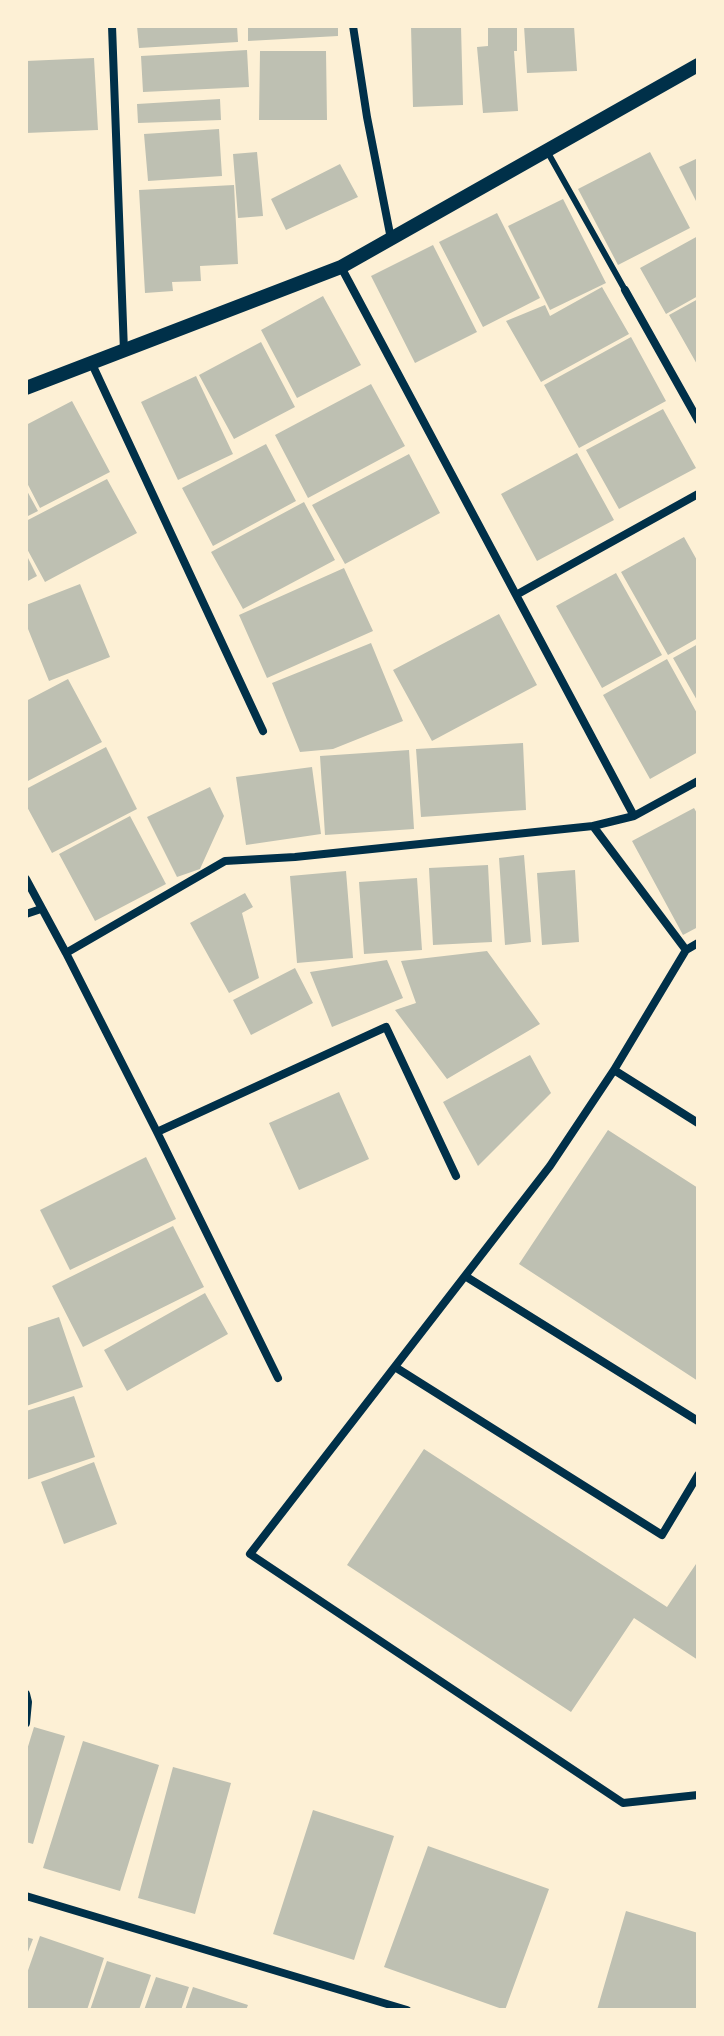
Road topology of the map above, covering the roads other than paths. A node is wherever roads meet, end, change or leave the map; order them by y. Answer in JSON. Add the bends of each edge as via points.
{"nodes":[{"id":1,"x":112,"y":26,"type":"edge"},
{"id":2,"x":353,"y":26,"type":"edge"},
{"id":3,"x":698,"y":65,"type":"edge"},
{"id":4,"x":547,"y":151,"type":"junction"},
{"id":5,"x":391,"y":239,"type":"junction"},
{"id":6,"x":341,"y":267,"type":"junction"},
{"id":7,"x":625,"y":290,"type":"joint"},
{"id":8,"x":124,"y":351,"type":"junction"},
{"id":9,"x":92,"y":364,"type":"junction"},
{"id":10,"x":26,"y":388,"type":"edge"},
{"id":11,"x":698,"y":420,"type":"edge"},
{"id":12,"x":698,"y":494,"type":"edge"},
{"id":13,"x":516,"y":595,"type":"junction"},
{"id":14,"x":263,"y":731,"type":"dead end"},
{"id":15,"x":698,"y":781,"type":"edge"},
{"id":16,"x":634,"y":816,"type":"junction"},
{"id":17,"x":593,"y":826,"type":"junction"},
{"id":18,"x":26,"y":879,"type":"edge"},
{"id":19,"x":41,"y":909,"type":"junction"},
{"id":20,"x":26,"y":914,"type":"edge"},
{"id":21,"x":698,"y":943,"type":"edge"},
{"id":22,"x":686,"y":950,"type":"junction"},
{"id":23,"x":66,"y":953,"type":"junction"},
{"id":24,"x":614,"y":1070,"type":"junction"},
{"id":25,"x":698,"y":1123,"type":"edge"},
{"id":26,"x":157,"y":1132,"type":"junction"},
{"id":27,"x":456,"y":1176,"type":"dead end"},
{"id":28,"x":465,"y":1276,"type":"junction"},
{"id":29,"x":395,"y":1367,"type":"junction"},
{"id":30,"x":278,"y":1378,"type":"dead end"},
{"id":31,"x":698,"y":1421,"type":"edge"},
{"id":32,"x":698,"y":1475,"type":"edge"},
{"id":33,"x":26,"y":1694,"type":"edge"},
{"id":34,"x":26,"y":1723,"type":"edge"},
{"id":35,"x":698,"y":1795,"type":"edge"},
{"id":36,"x":26,"y":1896,"type":"edge"},
{"id":37,"x":407,"y":2010,"type":"edge"}],
"edges":[{"from":1,"to":8,"type":"street"},
{"from":2,"to":5,"type":"street"},
{"from":3,"to":4,"type":"street"},
{"from":4,"to":5,"type":"street"},
{"from":4,"to":7,"type":"lane"},
{"from":5,"to":6,"type":"street"},
{"from":6,"to":8,"type":"street"},
{"from":6,"to":13,"type":"street"},
{"from":7,"to":11,"type":"street"},
{"from":8,"to":9,"type":"street"},
{"from":9,"to":10,"type":"street"},
{"from":9,"to":14,"type":"street"},
{"from":12,"to":13,"type":"street"},
{"from":13,"to":16,"type":"street"},
{"from":15,"to":16,"type":"street"},
{"from":16,"to":17,"type":"street"},
{"from":17,"to":22,"type":"street"},
{"from":17,"to":23,"type":"street","via":[[225,861]]},
{"from":18,"to":19,"type":"street"},
{"from":19,"to":20,"type":"street"},
{"from":19,"to":23,"type":"street"},
{"from":21,"to":22,"type":"street"},
{"from":22,"to":24,"type":"street"},
{"from":23,"to":26,"type":"street"},
{"from":24,"to":25,"type":"street"},
{"from":24,"to":28,"type":"street","via":[[550,1166]]},
{"from":26,"to":27,"type":"street","via":[[386,1027]]},
{"from":26,"to":30,"type":"street"},
{"from":28,"to":29,"type":"street"},
{"from":28,"to":31,"type":"street"},
{"from":29,"to":32,"type":"street","via":[[662,1535]]},
{"from":29,"to":35,"type":"street","via":[[250,1554],[623,1803]]},
{"from":33,"to":34,"type":"street"},
{"from":36,"to":37,"type":"street"}]}
